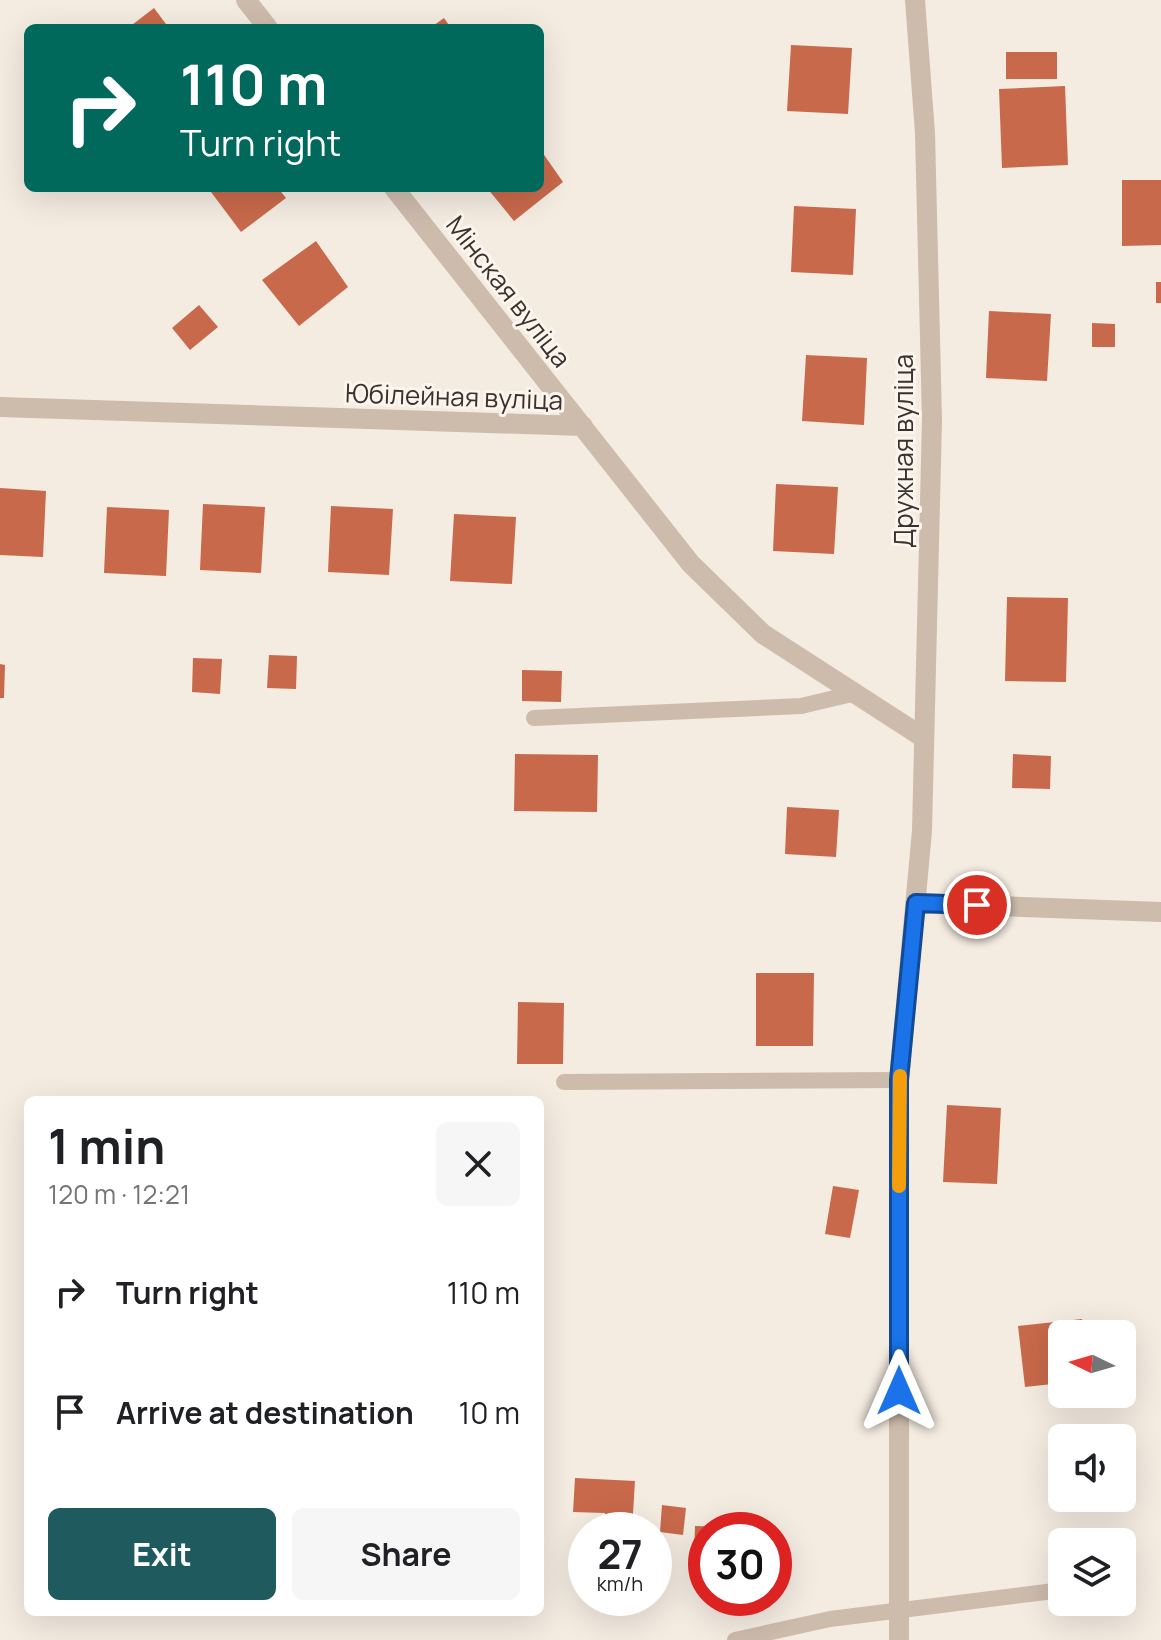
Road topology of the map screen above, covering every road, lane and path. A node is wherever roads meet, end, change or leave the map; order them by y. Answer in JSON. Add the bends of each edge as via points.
{"nodes":[{"id":1,"x":246,"y":0,"type":"edge"},
{"id":2,"x":915,"y":0,"type":"edge"},
{"id":3,"x":265,"y":24,"type":"edge"},
{"id":4,"x":397,"y":192,"type":"edge"},
{"id":5,"x":0,"y":407,"type":"edge"},
{"id":6,"x":583,"y":426,"type":"junction"},
{"id":7,"x":856,"y":693,"type":"junction"},
{"id":8,"x":534,"y":718,"type":"dead end"},
{"id":9,"x":924,"y":738,"type":"junction"},
{"id":10,"x":916,"y":903,"type":"junction"},
{"id":11,"x":1161,"y":912,"type":"edge"},
{"id":12,"x":899,"y":1080,"type":"junction"},
{"id":13,"x":564,"y":1082,"type":"dead end"},
{"id":14,"x":1048,"y":1592,"type":"edge"},
{"id":15,"x":899,"y":1609,"type":"junction"},
{"id":16,"x":735,"y":1640,"type":"edge"},
{"id":17,"x":899,"y":1640,"type":"edge"}],
"edges":[{"from":1,"to":3,"type":"street"},
{"from":2,"to":9,"type":"street","name":"Дружная вуліца","via":[[925,133],[932,420]]},
{"from":4,"to":6,"type":"street","name":"Мінская вуліца"},
{"from":5,"to":6,"type":"street","name":"Юбілейная вуліца"},
{"from":6,"to":7,"type":"street","name":"Юбілейная вуліца","via":[[691,564],[763,634]]},
{"from":7,"to":8,"type":"lane","via":[[801,706]]},
{"from":7,"to":9,"type":"street","name":"Юбілейная вуліца"},
{"from":9,"to":10,"type":"street","name":"Дружная вуліца"},
{"from":10,"to":11,"type":"street"},
{"from":10,"to":12,"type":"street","name":"Дружная вуліца"},
{"from":12,"to":13,"type":"lane"},
{"from":12,"to":15,"type":"street","name":"Дружная вуліца"},
{"from":14,"to":15,"type":"lane"},
{"from":15,"to":16,"type":"lane"},
{"from":15,"to":17,"type":"street","name":"Дружная вуліца"}]}
